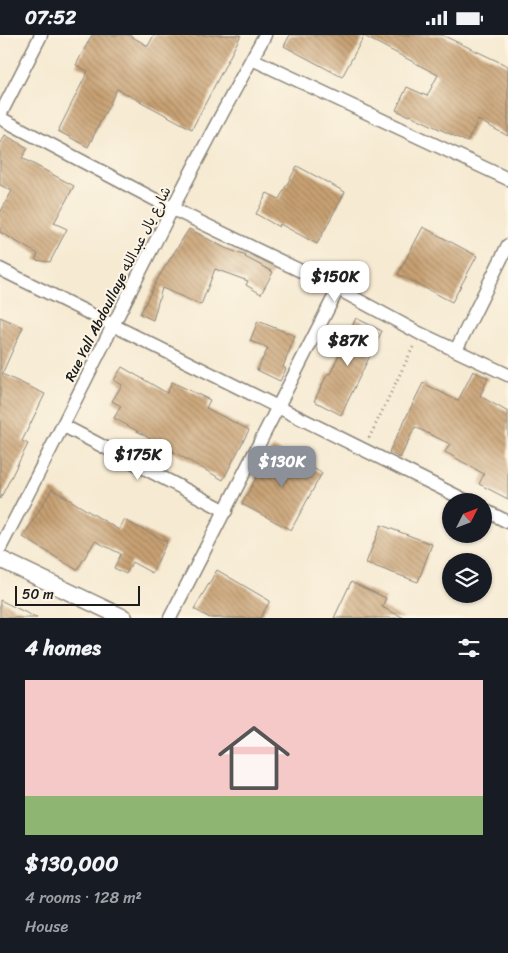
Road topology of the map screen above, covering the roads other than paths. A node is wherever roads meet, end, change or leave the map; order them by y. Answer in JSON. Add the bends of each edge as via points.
{"nodes":[{"id":1,"x":41,"y":35,"type":"edge"},
{"id":2,"x":265,"y":35,"type":"edge"},
{"id":3,"x":252,"y":59,"type":"junction"},
{"id":4,"x":0,"y":116,"type":"edge"},
{"id":5,"x":508,"y":179,"type":"edge"},
{"id":6,"x":173,"y":209,"type":"junction"},
{"id":7,"x":508,"y":245,"type":"edge"},
{"id":8,"x":0,"y":269,"type":"edge"},
{"id":9,"x":338,"y":289,"type":"junction"},
{"id":10,"x":114,"y":325,"type":"junction"},
{"id":11,"x":456,"y":350,"type":"junction"},
{"id":12,"x":508,"y":375,"type":"edge"},
{"id":13,"x":278,"y":407,"type":"junction"},
{"id":14,"x":64,"y":426,"type":"junction"},
{"id":15,"x":451,"y":493,"type":"edge"},
{"id":16,"x":226,"y":511,"type":"junction"},
{"id":17,"x":492,"y":514,"type":"edge"},
{"id":18,"x":508,"y":522,"type":"edge"},
{"id":19,"x":0,"y":548,"type":"edge"},
{"id":20,"x":0,"y":559,"type":"edge"},
{"id":21,"x":124,"y":618,"type":"edge"},
{"id":22,"x":170,"y":618,"type":"edge"}],
"edges":[{"from":1,"to":4,"type":"street"},
{"from":2,"to":3,"type":"street","name":"Rue Yall Abdoullaye شارع يال عبدالله"},
{"from":3,"to":5,"type":"street"},
{"from":3,"to":6,"type":"street","name":"Rue Yall Abdoullaye شارع يال عبدالله"},
{"from":4,"to":6,"type":"street"},
{"from":6,"to":9,"type":"street"},
{"from":6,"to":10,"type":"street","name":"Rue Yall Abdoullaye شارع يال عبدالله"},
{"from":7,"to":11,"type":"street"},
{"from":8,"to":10,"type":"street"},
{"from":9,"to":11,"type":"street"},
{"from":9,"to":13,"type":"street"},
{"from":10,"to":13,"type":"street"},
{"from":10,"to":14,"type":"street","name":"Rue Yall Abdoullaye شارع يال عبدالله"},
{"from":11,"to":12,"type":"street"},
{"from":13,"to":15,"type":"street"},
{"from":13,"to":16,"type":"street"},
{"from":14,"to":16,"type":"street"},
{"from":14,"to":19,"type":"street","name":"Rue Yall Abdoullaye شارع يال عبدالله"},
{"from":16,"to":22,"type":"street"},
{"from":17,"to":18,"type":"street"},
{"from":20,"to":21,"type":"street"}]}
